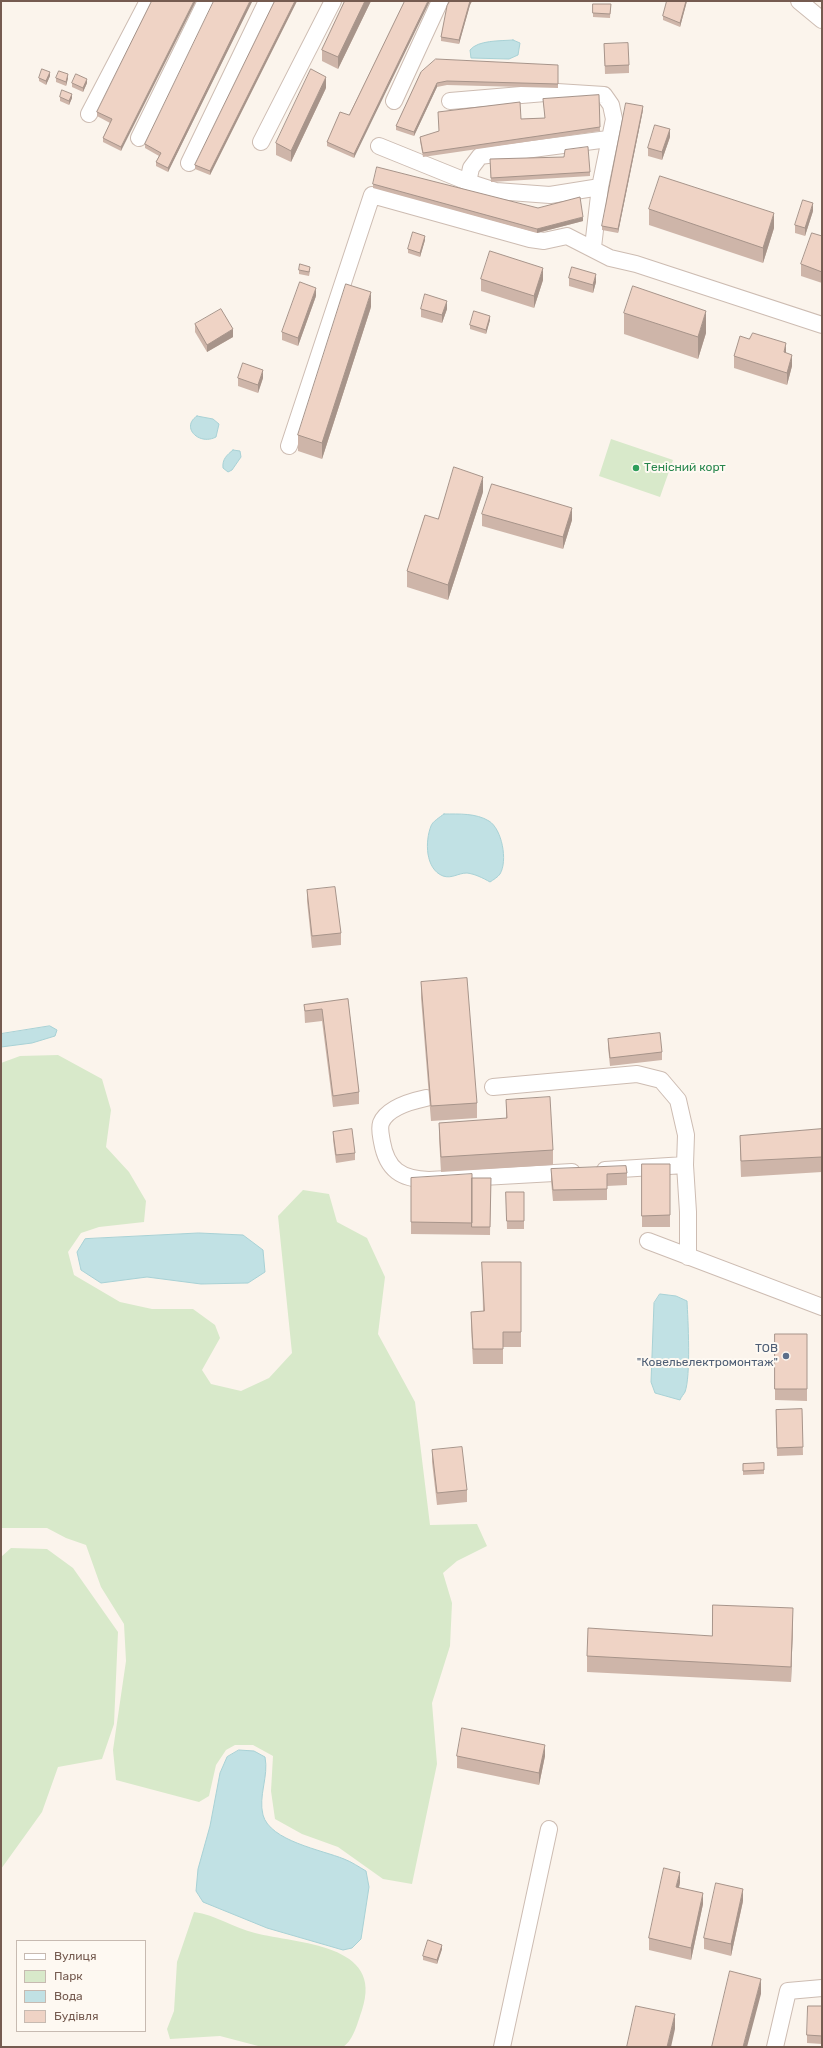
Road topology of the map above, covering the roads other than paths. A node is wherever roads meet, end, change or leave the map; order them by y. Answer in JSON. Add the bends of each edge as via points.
{"nodes":[{"id":1,"x":148,"y":1,"type":"edge"},
{"id":2,"x":206,"y":1,"type":"edge"},
{"id":3,"x":267,"y":1,"type":"edge"},
{"id":4,"x":333,"y":1,"type":"edge"},
{"id":5,"x":440,"y":1,"type":"edge"},
{"id":6,"x":799,"y":1,"type":"edge"},
{"id":7,"x":822,"y":20,"type":"edge"},
{"id":8,"x":394,"y":100,"type":"dead end"},
{"id":9,"x":450,"y":101,"type":"dead end"},
{"id":10,"x":90,"y":114,"type":"dead end"},
{"id":11,"x":139,"y":138,"type":"dead end"},
{"id":12,"x":608,"y":138,"type":"junction"},
{"id":13,"x":261,"y":142,"type":"dead end"},
{"id":14,"x":379,"y":146,"type":"dead end"},
{"id":15,"x":189,"y":162,"type":"dead end"},
{"id":16,"x":468,"y":182,"type":"junction"},
{"id":17,"x":600,"y":187,"type":"junction"},
{"id":18,"x":593,"y":248,"type":"junction"},
{"id":19,"x":822,"y":325,"type":"edge"},
{"id":20,"x":289,"y":446,"type":"dead end"},
{"id":21,"x":493,"y":1087,"type":"dead end"},
{"id":22,"x":426,"y":1098,"type":"dead end"},
{"id":23,"x":685,"y":1165,"type":"junction"},
{"id":24,"x":648,"y":1241,"type":"dead end"},
{"id":25,"x":688,"y":1258,"type":"junction"},
{"id":26,"x":822,"y":1307,"type":"edge"},
{"id":27,"x":549,"y":1829,"type":"dead end"},
{"id":28,"x":822,"y":1988,"type":"edge"},
{"id":29,"x":502,"y":2047,"type":"edge"},
{"id":30,"x":775,"y":2047,"type":"edge"}],
"edges":[{"from":1,"to":10,"type":"lane"},
{"from":2,"to":11,"type":"lane"},
{"from":3,"to":15,"type":"lane"},
{"from":4,"to":13,"type":"lane"},
{"from":5,"to":8,"type":"lane"},
{"from":6,"to":7,"type":"lane"},
{"from":9,"to":12,"type":"lane","via":[[557,92],[604,95],[611,105],[614,119]]},
{"from":12,"to":16,"type":"lane","via":[[480,156],[471,168]]},
{"from":12,"to":17,"type":"lane"},
{"from":14,"to":16,"type":"lane"},
{"from":16,"to":17,"type":"lane","via":[[496,191],[532,195],[550,195]]},
{"from":17,"to":18,"type":"lane"},
{"from":18,"to":19,"type":"lane","via":[[610,258],[636,264]]},
{"from":18,"to":20,"type":"lane","via":[[567,236],[544,242],[530,239],[372,195]]},
{"from":21,"to":23,"type":"lane","via":[[637,1074],[660,1080],[678,1100],[686,1135]]},
{"from":22,"to":23,"type":"lane","via":[[407,1102],[390,1112],[381,1123],[380,1134],[384,1152],[391,1166],[412,1180]]},
{"from":23,"to":25,"type":"lane"},
{"from":24,"to":25,"type":"lane"},
{"from":25,"to":26,"type":"lane"},
{"from":27,"to":29,"type":"lane"},
{"from":28,"to":30,"type":"lane","via":[[788,1991]]}]}
